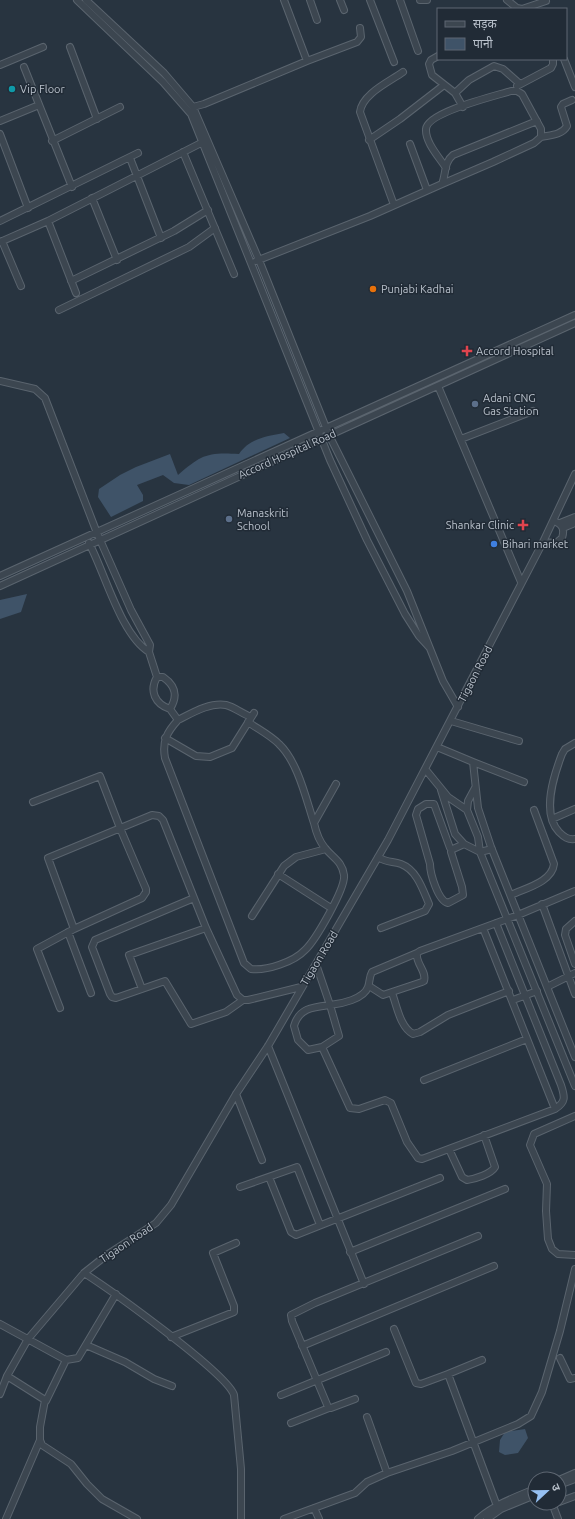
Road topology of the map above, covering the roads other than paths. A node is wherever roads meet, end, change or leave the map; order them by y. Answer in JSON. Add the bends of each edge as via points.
{"nodes":[{"id":1,"x":77,"y":0,"type":"edge"},
{"id":2,"x":86,"y":0,"type":"edge"},
{"id":3,"x":284,"y":0,"type":"edge"},
{"id":4,"x":310,"y":0,"type":"edge"},
{"id":5,"x":340,"y":0,"type":"edge"},
{"id":6,"x":370,"y":0,"type":"edge"},
{"id":7,"x":400,"y":0,"type":"edge"},
{"id":8,"x":420,"y":0,"type":"edge"},
{"id":9,"x":428,"y":0,"type":"edge"},
{"id":10,"x":507,"y":0,"type":"edge"},
{"id":11,"x":547,"y":1,"type":"edge"},
{"id":12,"x":517,"y":8,"type":"edge"},
{"id":13,"x":525,"y":8,"type":"edge"},
{"id":14,"x":344,"y":10,"type":"dead end"},
{"id":15,"x":317,"y":20,"type":"dead end"},
{"id":16,"x":360,"y":28,"type":"dead end"},
{"id":17,"x":43,"y":47,"type":"dead end"},
{"id":18,"x":70,"y":48,"type":"dead end"},
{"id":19,"x":418,"y":51,"type":"dead end"},
{"id":20,"x":437,"y":57,"type":"edge"},
{"id":21,"x":307,"y":60,"type":"junction"},
{"id":22,"x":553,"y":60,"type":"edge"},
{"id":23,"x":564,"y":60,"type":"edge"},
{"id":24,"x":394,"y":62,"type":"dead end"},
{"id":25,"x":0,"y":65,"type":"edge"},
{"id":26,"x":24,"y":67,"type":"dead end"},
{"id":27,"x":403,"y":72,"type":"dead end"},
{"id":28,"x":520,"y":84,"type":"junction"},
{"id":29,"x":444,"y":85,"type":"junction"},
{"id":30,"x":575,"y":87,"type":"edge"},
{"id":31,"x":511,"y":91,"type":"junction"},
{"id":32,"x":455,"y":93,"type":"junction"},
{"id":33,"x":572,"y":100,"type":"dead end"},
{"id":34,"x":39,"y":105,"type":"junction"},
{"id":35,"x":120,"y":107,"type":"dead end"},
{"id":36,"x":193,"y":107,"type":"junction"},
{"id":37,"x":463,"y":107,"type":"junction"},
{"id":38,"x":97,"y":119,"type":"junction"},
{"id":39,"x":537,"y":120,"type":"junction"},
{"id":40,"x":0,"y":121,"type":"edge"},
{"id":41,"x":0,"y":134,"type":"edge"},
{"id":42,"x":541,"y":137,"type":"junction"},
{"id":43,"x":369,"y":140,"type":"junction"},
{"id":44,"x":52,"y":141,"type":"junction"},
{"id":45,"x":203,"y":142,"type":"junction"},
{"id":46,"x":410,"y":144,"type":"dead end"},
{"id":47,"x":184,"y":152,"type":"junction"},
{"id":48,"x":138,"y":153,"type":"dead end"},
{"id":49,"x":130,"y":158,"type":"junction"},
{"id":50,"x":446,"y":168,"type":"junction"},
{"id":51,"x":137,"y":175,"type":"junction"},
{"id":52,"x":442,"y":184,"type":"junction"},
{"id":53,"x":72,"y":187,"type":"junction"},
{"id":54,"x":427,"y":190,"type":"junction"},
{"id":55,"x":92,"y":198,"type":"junction"},
{"id":56,"x":394,"y":205,"type":"junction"},
{"id":57,"x":28,"y":208,"type":"junction"},
{"id":58,"x":208,"y":210,"type":"junction"},
{"id":59,"x":48,"y":220,"type":"junction"},
{"id":60,"x":0,"y":221,"type":"edge"},
{"id":61,"x":216,"y":228,"type":"junction"},
{"id":62,"x":161,"y":238,"type":"junction"},
{"id":63,"x":1,"y":242,"type":"edge"},
{"id":64,"x":117,"y":260,"type":"junction"},
{"id":65,"x":259,"y":260,"type":"junction"},
{"id":66,"x":250,"y":263,"type":"junction"},
{"id":67,"x":234,"y":274,"type":"dead end"},
{"id":68,"x":71,"y":281,"type":"junction"},
{"id":69,"x":21,"y":286,"type":"dead end"},
{"id":70,"x":76,"y":293,"type":"dead end"},
{"id":71,"x":59,"y":310,"type":"dead end"},
{"id":72,"x":575,"y":315,"type":"edge"},
{"id":73,"x":575,"y":323,"type":"edge"},
{"id":74,"x":0,"y":381,"type":"edge"},
{"id":75,"x":438,"y":386,"type":"junction"},
{"id":76,"x":533,"y":411,"type":"dead end"},
{"id":77,"x":326,"y":428,"type":"junction"},
{"id":78,"x":318,"y":431,"type":"junction"},
{"id":79,"x":329,"y":435,"type":"junction"},
{"id":80,"x":321,"y":438,"type":"junction"},
{"id":81,"x":461,"y":439,"type":"junction"},
{"id":82,"x":575,"y":474,"type":"edge"},
{"id":83,"x":575,"y":517,"type":"edge"},
{"id":84,"x":575,"y":523,"type":"edge"},
{"id":85,"x":559,"y":524,"type":"junction"},
{"id":86,"x":97,"y":533,"type":"junction"},
{"id":87,"x":86,"y":538,"type":"junction"},
{"id":88,"x":100,"y":540,"type":"junction"},
{"id":89,"x":543,"y":542,"type":"junction"},
{"id":90,"x":90,"y":545,"type":"junction"},
{"id":91,"x":0,"y":576,"type":"edge"},
{"id":92,"x":521,"y":582,"type":"junction"},
{"id":93,"x":0,"y":586,"type":"edge"},
{"id":94,"x":431,"y":649,"type":"junction"},
{"id":95,"x":149,"y":652,"type":"junction"},
{"id":96,"x":158,"y":677,"type":"junction"},
{"id":97,"x":458,"y":707,"type":"junction"},
{"id":98,"x":170,"y":709,"type":"junction"},
{"id":99,"x":251,"y":718,"type":"junction"},
{"id":100,"x":178,"y":720,"type":"junction"},
{"id":101,"x":451,"y":721,"type":"junction"},
{"id":102,"x":165,"y":738,"type":"junction"},
{"id":103,"x":519,"y":741,"type":"dead end"},
{"id":104,"x":575,"y":743,"type":"edge"},
{"id":105,"x":437,"y":747,"type":"junction"},
{"id":106,"x":473,"y":762,"type":"junction"},
{"id":107,"x":426,"y":770,"type":"junction"},
{"id":108,"x":524,"y":782,"type":"dead end"},
{"id":109,"x":336,"y":784,"type":"dead end"},
{"id":110,"x":475,"y":788,"type":"junction"},
{"id":111,"x":441,"y":790,"type":"junction"},
{"id":112,"x":33,"y":802,"type":"dead end"},
{"id":113,"x":575,"y":809,"type":"edge"},
{"id":114,"x":467,"y":810,"type":"junction"},
{"id":115,"x":534,"y":810,"type":"dead end"},
{"id":116,"x":552,"y":819,"type":"junction"},
{"id":117,"x":314,"y":823,"type":"junction"},
{"id":118,"x":120,"y":828,"type":"junction"},
{"id":119,"x":575,"y":839,"type":"edge"},
{"id":120,"x":464,"y":844,"type":"junction"},
{"id":121,"x":326,"y":849,"type":"junction"},
{"id":122,"x":492,"y":849,"type":"junction"},
{"id":123,"x":451,"y":850,"type":"junction"},
{"id":124,"x":480,"y":852,"type":"junction"},
{"id":125,"x":378,"y":857,"type":"junction"},
{"id":126,"x":278,"y":874,"type":"junction"},
{"id":127,"x":575,"y":891,"type":"edge"},
{"id":128,"x":511,"y":895,"type":"junction"},
{"id":129,"x":194,"y":898,"type":"junction"},
{"id":130,"x":542,"y":904,"type":"junction"},
{"id":131,"x":331,"y":908,"type":"junction"},
{"id":132,"x":518,"y":915,"type":"junction"},
{"id":133,"x":252,"y":916,"type":"dead end"},
{"id":134,"x":508,"y":919,"type":"junction"},
{"id":135,"x":575,"y":921,"type":"edge"},
{"id":136,"x":496,"y":923,"type":"junction"},
{"id":137,"x":206,"y":928,"type":"junction"},
{"id":138,"x":381,"y":928,"type":"dead end"},
{"id":139,"x":483,"y":928,"type":"junction"},
{"id":140,"x":71,"y":930,"type":"junction"},
{"id":141,"x":417,"y":952,"type":"junction"},
{"id":142,"x":316,"y":964,"type":"junction"},
{"id":143,"x":575,"y":964,"type":"edge"},
{"id":144,"x":575,"y":973,"type":"edge"},
{"id":145,"x":568,"y":977,"type":"junction"},
{"id":146,"x":368,"y":986,"type":"junction"},
{"id":147,"x":301,"y":987,"type":"junction"},
{"id":148,"x":547,"y":987,"type":"junction"},
{"id":149,"x":142,"y":989,"type":"junction"},
{"id":150,"x":509,"y":991,"type":"junction"},
{"id":151,"x":537,"y":991,"type":"junction"},
{"id":152,"x":91,"y":993,"type":"dead end"},
{"id":153,"x":392,"y":993,"type":"junction"},
{"id":154,"x":575,"y":994,"type":"edge"},
{"id":155,"x":524,"y":996,"type":"junction"},
{"id":156,"x":243,"y":1000,"type":"junction"},
{"id":157,"x":513,"y":1000,"type":"junction"},
{"id":158,"x":330,"y":1005,"type":"junction"},
{"id":159,"x":60,"y":1008,"type":"dead end"},
{"id":160,"x":527,"y":1039,"type":"junction"},
{"id":161,"x":268,"y":1046,"type":"junction"},
{"id":162,"x":322,"y":1047,"type":"junction"},
{"id":163,"x":575,"y":1058,"type":"edge"},
{"id":164,"x":424,"y":1080,"type":"dead end"},
{"id":165,"x":575,"y":1086,"type":"edge"},
{"id":166,"x":236,"y":1094,"type":"junction"},
{"id":167,"x":555,"y":1109,"type":"junction"},
{"id":168,"x":575,"y":1116,"type":"edge"},
{"id":169,"x":484,"y":1135,"type":"junction"},
{"id":170,"x":449,"y":1149,"type":"junction"},
{"id":171,"x":262,"y":1160,"type":"dead end"},
{"id":172,"x":269,"y":1177,"type":"junction"},
{"id":173,"x":440,"y":1178,"type":"dead end"},
{"id":174,"x":240,"y":1187,"type":"dead end"},
{"id":175,"x":505,"y":1189,"type":"dead end"},
{"id":176,"x":337,"y":1218,"type":"junction"},
{"id":177,"x":320,"y":1225,"type":"junction"},
{"id":178,"x":478,"y":1236,"type":"dead end"},
{"id":179,"x":236,"y":1243,"type":"dead end"},
{"id":180,"x":350,"y":1252,"type":"junction"},
{"id":181,"x":575,"y":1254,"type":"edge"},
{"id":182,"x":494,"y":1266,"type":"dead end"},
{"id":183,"x":575,"y":1269,"type":"edge"},
{"id":184,"x":84,"y":1273,"type":"junction"},
{"id":185,"x":364,"y":1284,"type":"junction"},
{"id":186,"x":116,"y":1294,"type":"junction"},
{"id":187,"x":0,"y":1324,"type":"edge"},
{"id":188,"x":394,"y":1329,"type":"dead end"},
{"id":189,"x":171,"y":1337,"type":"junction"},
{"id":190,"x":28,"y":1339,"type":"junction"},
{"id":191,"x":86,"y":1345,"type":"junction"},
{"id":192,"x":302,"y":1346,"type":"junction"},
{"id":193,"x":386,"y":1352,"type":"dead end"},
{"id":194,"x":560,"y":1358,"type":"dead end"},
{"id":195,"x":66,"y":1360,"type":"junction"},
{"id":196,"x":482,"y":1360,"type":"dead end"},
{"id":197,"x":448,"y":1374,"type":"junction"},
{"id":198,"x":7,"y":1376,"type":"junction"},
{"id":199,"x":575,"y":1378,"type":"edge"},
{"id":200,"x":317,"y":1380,"type":"junction"},
{"id":201,"x":172,"y":1386,"type":"dead end"},
{"id":202,"x":0,"y":1394,"type":"edge"},
{"id":203,"x":281,"y":1395,"type":"dead end"},
{"id":204,"x":355,"y":1399,"type":"dead end"},
{"id":205,"x":46,"y":1401,"type":"junction"},
{"id":206,"x":329,"y":1408,"type":"junction"},
{"id":207,"x":367,"y":1417,"type":"dead end"},
{"id":208,"x":291,"y":1423,"type":"dead end"},
{"id":209,"x":40,"y":1440,"type":"junction"},
{"id":210,"x":473,"y":1442,"type":"junction"},
{"id":211,"x":387,"y":1473,"type":"junction"},
{"id":212,"x":527,"y":1493,"type":"edge"},
{"id":213,"x":527,"y":1498,"type":"edge"},
{"id":214,"x":497,"y":1506,"type":"junction"},
{"id":215,"x":314,"y":1508,"type":"junction"},
{"id":216,"x":6,"y":1519,"type":"edge"},
{"id":217,"x":137,"y":1519,"type":"edge"},
{"id":218,"x":241,"y":1519,"type":"edge"},
{"id":219,"x":284,"y":1519,"type":"edge"},
{"id":220,"x":319,"y":1519,"type":"edge"},
{"id":221,"x":478,"y":1519,"type":"edge"},
{"id":222,"x":487,"y":1519,"type":"edge"}],
"edges":[{"from":1,"to":45,"type":"street","via":[[185,106]]},
{"from":2,"to":36,"type":"street","via":[[164,73]]},
{"from":3,"to":21,"type":"street"},
{"from":4,"to":15,"type":"street"},
{"from":5,"to":14,"type":"street"},
{"from":6,"to":24,"type":"street"},
{"from":7,"to":19,"type":"street"},
{"from":8,"to":9,"type":"street"},
{"from":10,"to":12,"type":"street"},
{"from":11,"to":13,"type":"street"},
{"from":16,"to":21,"type":"street","via":[[361,37],[357,42]]},
{"from":17,"to":25,"type":"street"},
{"from":18,"to":38,"type":"street"},
{"from":20,"to":29,"type":"street","via":[[431,60],[430,69]]},
{"from":21,"to":36,"type":"street"},
{"from":22,"to":28,"type":"street","via":[[550,68]]},
{"from":23,"to":30,"type":"street"},
{"from":26,"to":34,"type":"street"},
{"from":27,"to":43,"type":"street","via":[[365,99],[360,106],[361,119]]},
{"from":28,"to":31,"type":"street"},
{"from":28,"to":32,"type":"street","via":[[497,66],[469,80]]},
{"from":29,"to":32,"type":"street"},
{"from":29,"to":43,"type":"street"},
{"from":31,"to":37,"type":"street"},
{"from":31,"to":39,"type":"street","via":[[522,94]]},
{"from":32,"to":37,"type":"street"},
{"from":33,"to":42,"type":"street","via":[[560,107],[566,129]]},
{"from":34,"to":40,"type":"street"},
{"from":34,"to":44,"type":"street"},
{"from":35,"to":38,"type":"street"},
{"from":36,"to":65,"type":"street"},
{"from":37,"to":50,"type":"street","via":[[441,114],[427,125],[429,141]]},
{"from":38,"to":44,"type":"street"},
{"from":39,"to":42,"type":"street"},
{"from":39,"to":50,"type":"street","via":[[453,155],[449,158]]},
{"from":41,"to":57,"type":"street"},
{"from":42,"to":52,"type":"street","via":[[534,143]]},
{"from":43,"to":56,"type":"street"},
{"from":44,"to":53,"type":"street"},
{"from":45,"to":47,"type":"street"},
{"from":45,"to":66,"type":"street"},
{"from":46,"to":54,"type":"street"},
{"from":47,"to":51,"type":"street"},
{"from":47,"to":58,"type":"street"},
{"from":48,"to":49,"type":"street"},
{"from":49,"to":51,"type":"street"},
{"from":49,"to":53,"type":"street"},
{"from":50,"to":52,"type":"street"},
{"from":51,"to":55,"type":"street"},
{"from":51,"to":62,"type":"street"},
{"from":52,"to":54,"type":"street"},
{"from":53,"to":57,"type":"street"},
{"from":54,"to":56,"type":"street"},
{"from":55,"to":59,"type":"street"},
{"from":55,"to":64,"type":"street"},
{"from":56,"to":65,"type":"street"},
{"from":57,"to":60,"type":"street"},
{"from":58,"to":61,"type":"street"},
{"from":58,"to":62,"type":"street"},
{"from":59,"to":63,"type":"street"},
{"from":59,"to":68,"type":"street"},
{"from":61,"to":67,"type":"street"},
{"from":61,"to":71,"type":"street","via":[[189,247]]},
{"from":62,"to":64,"type":"street"},
{"from":63,"to":69,"type":"street"},
{"from":64,"to":68,"type":"street"},
{"from":65,"to":66,"type":"street"},
{"from":65,"to":77,"type":"street"},
{"from":66,"to":78,"type":"street"},
{"from":68,"to":70,"type":"street"},
{"from":72,"to":77,"type":"street"},
{"from":73,"to":75,"type":"street","name":"Accord Hospital Road"},
{"from":74,"to":86,"type":"street","via":[[35,389],[45,398]]},
{"from":75,"to":79,"type":"street","name":"Accord Hospital Road"},
{"from":75,"to":81,"type":"street"},
{"from":76,"to":81,"type":"street"},
{"from":77,"to":78,"type":"street"},
{"from":77,"to":79,"type":"street"},
{"from":78,"to":80,"type":"street"},
{"from":78,"to":86,"type":"street"},
{"from":79,"to":80,"type":"street","name":"Accord Hospital Road"},
{"from":79,"to":94,"type":"street","via":[[404,586]]},
{"from":80,"to":88,"type":"street","name":"Accord Hospital Road"},
{"from":80,"to":94,"type":"street","via":[[367,540],[405,614]]},
{"from":81,"to":92,"type":"street"},
{"from":82,"to":85,"type":"street","name":"Tigaon Road"},
{"from":83,"to":85,"type":"street"},
{"from":84,"to":85,"type":"street"},
{"from":85,"to":89,"type":"street","name":"Tigaon Road"},
{"from":85,"to":89,"type":"street","via":[[563,533],[559,541],[552,544]]},
{"from":86,"to":87,"type":"street"},
{"from":86,"to":88,"type":"street"},
{"from":87,"to":90,"type":"street"},
{"from":87,"to":91,"type":"street"},
{"from":88,"to":90,"type":"street","name":"Accord Hospital Road"},
{"from":88,"to":95,"type":"street","via":[[131,610],[150,645]]},
{"from":89,"to":92,"type":"street","name":"Tigaon Road"},
{"from":90,"to":93,"type":"street","name":"Accord Hospital Road"},
{"from":90,"to":95,"type":"street","via":[[124,622],[140,647]]},
{"from":92,"to":97,"type":"street","name":"Tigaon Road"},
{"from":94,"to":97,"type":"street","via":[[448,691]]},
{"from":95,"to":96,"type":"street"},
{"from":96,"to":98,"type":"street","via":[[153,691],[156,700]]},
{"from":96,"to":98,"type":"street","via":[[163,677],[174,688],[175,701]]},
{"from":97,"to":101,"type":"street","name":"Tigaon Road"},
{"from":98,"to":100,"type":"street"},
{"from":99,"to":100,"type":"street","via":[[226,706],[217,705]]},
{"from":99,"to":102,"type":"street","via":[[232,748],[206,758],[196,756]]},
{"from":99,"to":117,"type":"street","via":[[284,750],[292,762]]},
{"from":100,"to":102,"type":"street"},
{"from":101,"to":103,"type":"street"},
{"from":101,"to":105,"type":"street","name":"Tigaon Road"},
{"from":102,"to":131,"type":"street","via":[[163,747],[166,758],[246,966],[264,968],[305,951]]},
{"from":104,"to":116,"type":"street","via":[[564,749],[556,771],[550,805]]},
{"from":105,"to":106,"type":"street"},
{"from":105,"to":107,"type":"street","name":"Tigaon Road"},
{"from":106,"to":108,"type":"street"},
{"from":106,"to":110,"type":"street"},
{"from":107,"to":111,"type":"street"},
{"from":107,"to":125,"type":"street","name":"Tigaon Road"},
{"from":109,"to":117,"type":"street"},
{"from":110,"to":114,"type":"street","via":[[468,800]]},
{"from":110,"to":122,"type":"street","via":[[478,808]]},
{"from":111,"to":114,"type":"street"},
{"from":111,"to":120,"type":"street","via":[[455,834]]},
{"from":112,"to":118,"type":"street","via":[[100,776]]},
{"from":113,"to":116,"type":"street"},
{"from":114,"to":124,"type":"street","via":[[478,837]]},
{"from":115,"to":128,"type":"street","via":[[554,870],[543,880]]},
{"from":116,"to":119,"type":"street","via":[[562,836]]},
{"from":117,"to":121,"type":"street","via":[[319,839]]},
{"from":118,"to":129,"type":"street","via":[[152,815],[164,820]]},
{"from":118,"to":140,"type":"street","via":[[48,858]]},
{"from":118,"to":140,"type":"street","via":[[146,892],[142,898]]},
{"from":120,"to":123,"type":"street"},
{"from":120,"to":124,"type":"street"},
{"from":121,"to":126,"type":"street","via":[[296,857]]},
{"from":121,"to":131,"type":"street","via":[[341,864],[344,876],[343,886]]},
{"from":122,"to":124,"type":"street"},
{"from":122,"to":128,"type":"street"},
{"from":123,"to":123,"type":"street","via":[[463,895],[448,903],[441,900],[430,871],[416,815],[418,809],[426,804],[434,804]]},
{"from":124,"to":134,"type":"street"},
{"from":125,"to":138,"type":"street","via":[[386,863],[398,863],[409,868],[429,904],[425,912]]},
{"from":125,"to":142,"type":"street","name":"Tigaon Road"},
{"from":126,"to":131,"type":"street"},
{"from":126,"to":133,"type":"street"},
{"from":127,"to":130,"type":"street"},
{"from":128,"to":132,"type":"street"},
{"from":129,"to":137,"type":"street"},
{"from":129,"to":149,"type":"street","via":[[94,940],[92,947],[112,997]]},
{"from":130,"to":132,"type":"street"},
{"from":130,"to":145,"type":"street"},
{"from":132,"to":134,"type":"street"},
{"from":132,"to":148,"type":"street"},
{"from":134,"to":136,"type":"street"},
{"from":134,"to":151,"type":"street"},
{"from":135,"to":143,"type":"street","via":[[566,929],[566,935]]},
{"from":136,"to":139,"type":"street"},
{"from":136,"to":155,"type":"street"},
{"from":137,"to":149,"type":"street","via":[[129,955]]},
{"from":137,"to":156,"type":"street","via":[[237,995]]},
{"from":139,"to":141,"type":"street"},
{"from":139,"to":150,"type":"street"},
{"from":140,"to":152,"type":"street"},
{"from":140,"to":159,"type":"street","via":[[37,950]]},
{"from":141,"to":146,"type":"street","via":[[372,972]]},
{"from":141,"to":153,"type":"street","via":[[418,962],[425,976],[424,981]]},
{"from":142,"to":147,"type":"street","name":"Tigaon Road"},
{"from":142,"to":158,"type":"street"},
{"from":144,"to":145,"type":"street"},
{"from":145,"to":148,"type":"street"},
{"from":145,"to":154,"type":"street"},
{"from":146,"to":153,"type":"street","via":[[379,994]]},
{"from":146,"to":158,"type":"street","via":[[363,994],[356,998]]},
{"from":147,"to":156,"type":"street"},
{"from":147,"to":161,"type":"street","name":"Tigaon Road"},
{"from":148,"to":163,"type":"street"},
{"from":149,"to":156,"type":"street","via":[[166,981],[191,1024],[226,1012]]},
{"from":150,"to":153,"type":"street","via":[[440,1018],[425,1029],[412,1034],[403,1023]]},
{"from":150,"to":157,"type":"street"},
{"from":151,"to":155,"type":"street"},
{"from":151,"to":165,"type":"street"},
{"from":155,"to":157,"type":"street"},
{"from":155,"to":167,"type":"street","via":[[564,1094],[564,1102]]},
{"from":157,"to":160,"type":"street"},
{"from":158,"to":162,"type":"street","via":[[339,1036]]},
{"from":158,"to":162,"type":"street","via":[[304,1011],[296,1018],[294,1026],[295,1033],[308,1050]]},
{"from":160,"to":164,"type":"street"},
{"from":160,"to":167,"type":"street"},
{"from":161,"to":166,"type":"street","name":"Tigaon Road"},
{"from":161,"to":176,"type":"street"},
{"from":162,"to":170,"type":"street","via":[[350,1108],[359,1109],[388,1101],[396,1112],[411,1150],[418,1158]]},
{"from":166,"to":171,"type":"street"},
{"from":166,"to":184,"type":"street","name":"Tigaon Road","via":[[171,1205],[156,1223]]},
{"from":167,"to":169,"type":"street"},
{"from":168,"to":181,"type":"street","via":[[534,1134],[530,1145],[547,1184],[546,1211],[550,1245],[558,1254]]},
{"from":169,"to":170,"type":"street"},
{"from":169,"to":170,"type":"street","via":[[495,1167],[472,1179],[462,1177]]},
{"from":172,"to":174,"type":"street"},
{"from":172,"to":177,"type":"street","via":[[292,1234],[296,1235]]},
{"from":172,"to":177,"type":"street","via":[[297,1167]]},
{"from":173,"to":176,"type":"street"},
{"from":175,"to":180,"type":"street"},
{"from":176,"to":177,"type":"street"},
{"from":176,"to":180,"type":"street"},
{"from":178,"to":185,"type":"street"},
{"from":179,"to":189,"type":"street","via":[[213,1252],[234,1312]]},
{"from":180,"to":185,"type":"street"},
{"from":182,"to":192,"type":"street"},
{"from":183,"to":210,"type":"street","via":[[560,1331],[535,1411],[518,1424]]},
{"from":184,"to":186,"type":"street"},
{"from":184,"to":190,"type":"street","name":"Tigaon Road"},
{"from":185,"to":192,"type":"street","via":[[293,1313],[292,1321]]},
{"from":186,"to":189,"type":"street"},
{"from":186,"to":191,"type":"street"},
{"from":187,"to":190,"type":"street"},
{"from":188,"to":197,"type":"street","via":[[416,1383],[421,1384]]},
{"from":189,"to":218,"type":"street","via":[[210,1368],[233,1392],[241,1469]]},
{"from":190,"to":195,"type":"street"},
{"from":190,"to":198,"type":"street","name":"Tigaon Road"},
{"from":191,"to":195,"type":"street","via":[[78,1358]]},
{"from":191,"to":201,"type":"street"},
{"from":192,"to":200,"type":"street"},
{"from":193,"to":200,"type":"street"},
{"from":194,"to":199,"type":"street","via":[[570,1379]]},
{"from":195,"to":205,"type":"street"},
{"from":196,"to":197,"type":"street"},
{"from":197,"to":210,"type":"street"},
{"from":198,"to":202,"type":"street","name":"Tigaon Road"},
{"from":198,"to":205,"type":"street"},
{"from":200,"to":203,"type":"street"},
{"from":200,"to":206,"type":"street"},
{"from":204,"to":206,"type":"street"},
{"from":205,"to":209,"type":"street"},
{"from":206,"to":208,"type":"street"},
{"from":207,"to":211,"type":"street"},
{"from":209,"to":216,"type":"street"},
{"from":209,"to":217,"type":"street","via":[[43,1447],[71,1464],[86,1484],[102,1499]]},
{"from":210,"to":211,"type":"street"},
{"from":210,"to":214,"type":"street"},
{"from":211,"to":215,"type":"street","via":[[367,1482],[355,1493]]},
{"from":212,"to":214,"type":"street"},
{"from":213,"to":222,"type":"street","via":[[501,1509]]},
{"from":214,"to":221,"type":"street"},
{"from":215,"to":219,"type":"street"},
{"from":215,"to":220,"type":"street"}]}
